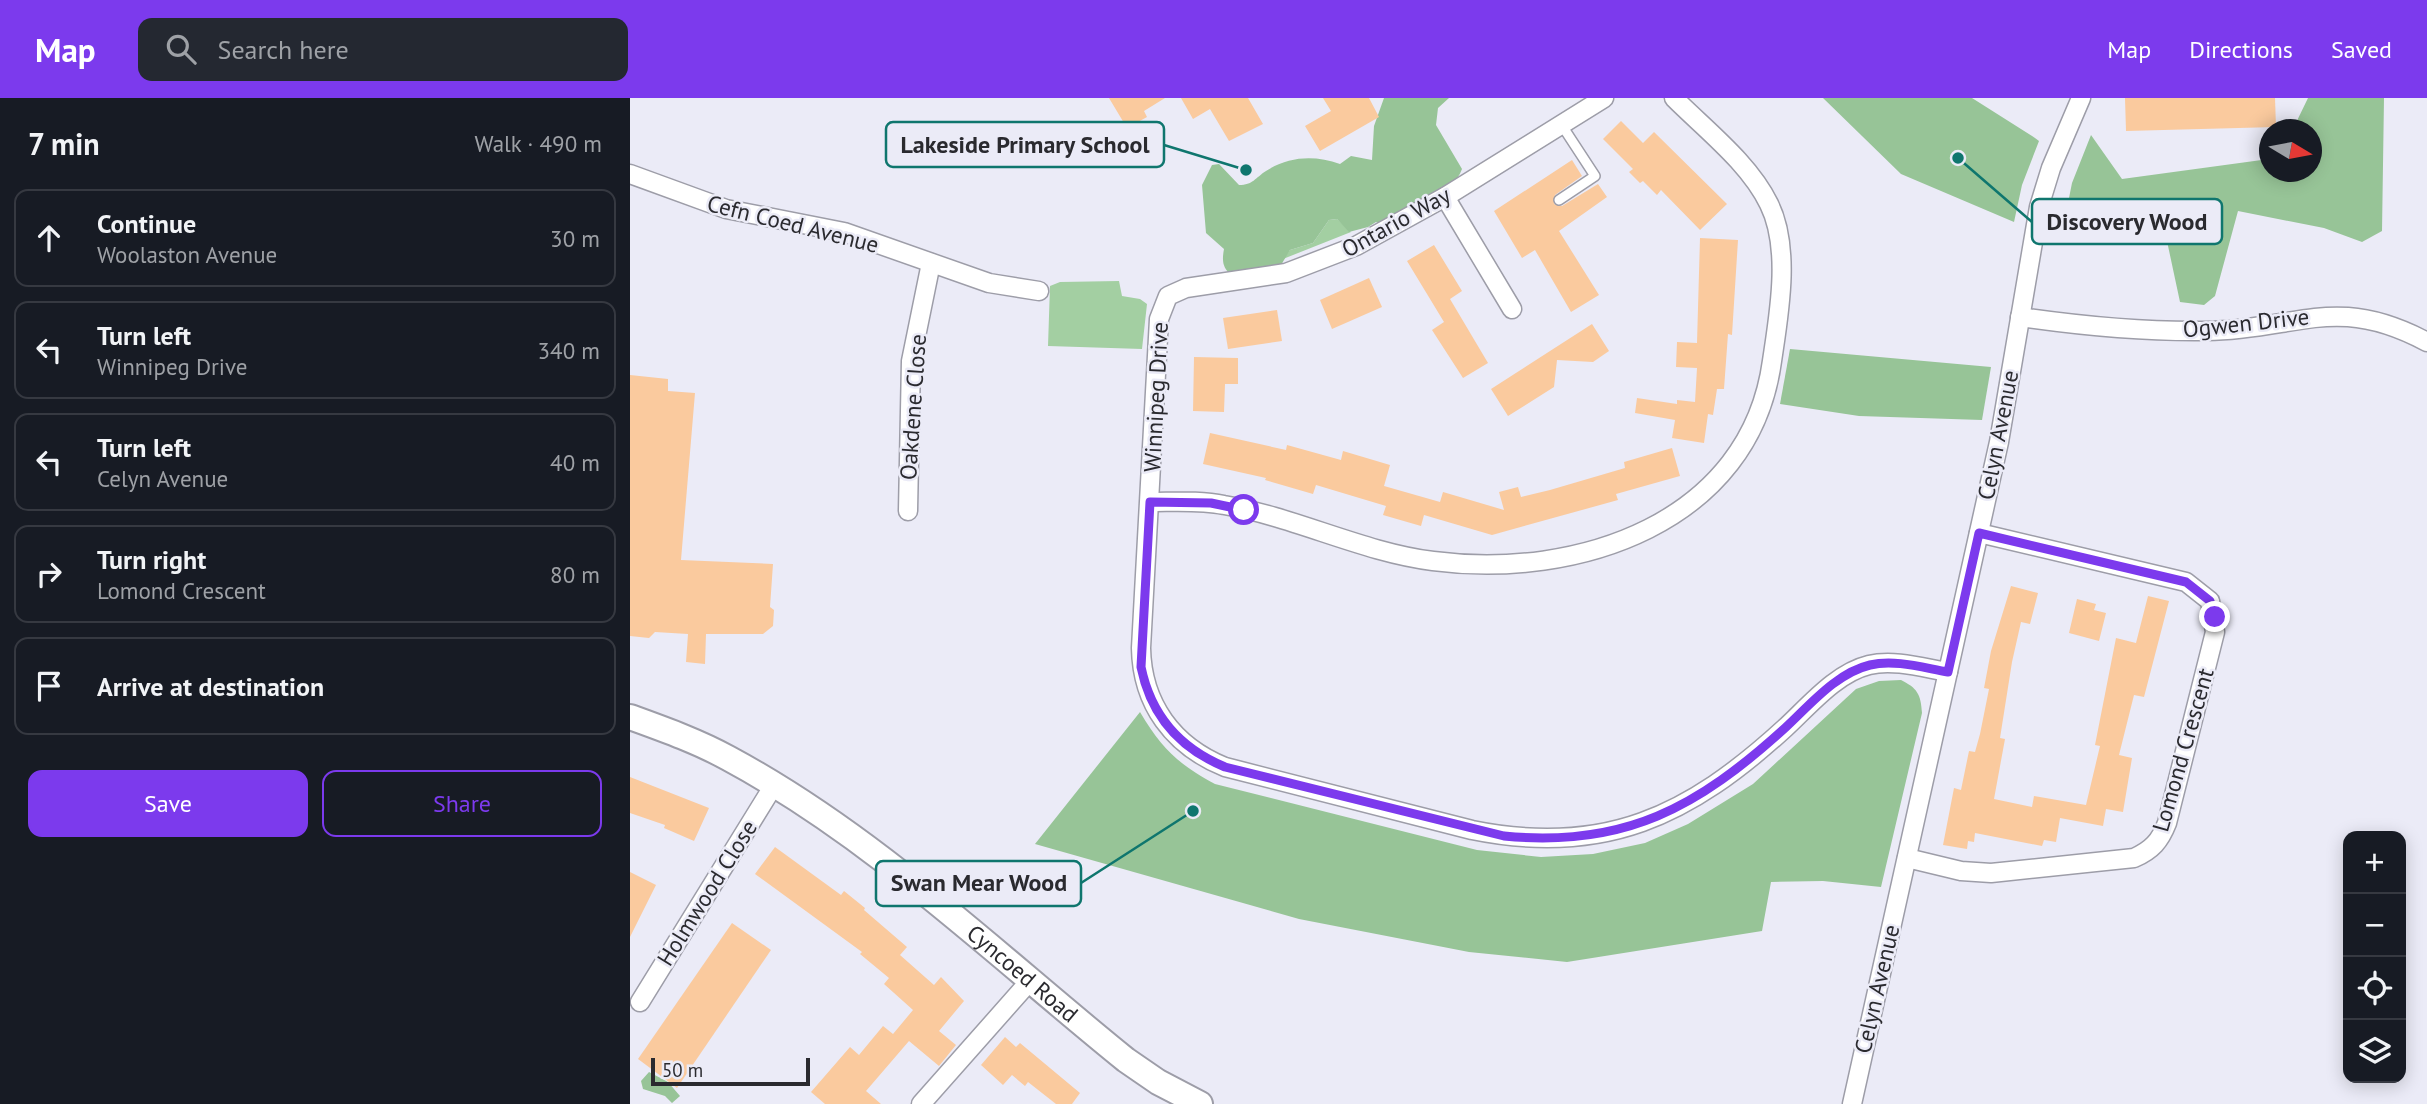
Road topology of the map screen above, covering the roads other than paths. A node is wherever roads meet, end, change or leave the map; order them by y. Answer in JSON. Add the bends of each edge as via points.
{"nodes":[{"id":1,"x":1604,"y":98,"type":"edge"},
{"id":2,"x":1674,"y":98,"type":"edge"},
{"id":3,"x":2081,"y":98,"type":"edge"},
{"id":4,"x":1561,"y":124,"type":"junction"},
{"id":5,"x":630,"y":174,"type":"edge"},
{"id":6,"x":1445,"y":197,"type":"junction"},
{"id":7,"x":1559,"y":200,"type":"dead end"},
{"id":8,"x":931,"y":262,"type":"junction"},
{"id":9,"x":1039,"y":291,"type":"dead end"},
{"id":10,"x":1168,"y":296,"type":"joint"},
{"id":11,"x":1512,"y":309,"type":"dead end"},
{"id":12,"x":2020,"y":317,"type":"junction"},
{"id":13,"x":2427,"y":342,"type":"edge"},
{"id":14,"x":1150,"y":502,"type":"junction"},
{"id":15,"x":908,"y":511,"type":"dead end"},
{"id":16,"x":1979,"y":533,"type":"junction"},
{"id":17,"x":1948,"y":672,"type":"junction"},
{"id":18,"x":630,"y":717,"type":"edge"},
{"id":19,"x":774,"y":785,"type":"junction"},
{"id":20,"x":1906,"y":859,"type":"junction"},
{"id":21,"x":1030,"y":982,"type":"junction"},
{"id":22,"x":640,"y":1002,"type":"dead end"},
{"id":23,"x":920,"y":1104,"type":"edge"},
{"id":24,"x":1200,"y":1104,"type":"edge"},
{"id":25,"x":1852,"y":1104,"type":"edge"}],
"edges":[{"from":1,"to":4,"type":"street","name":"Ontario Way"},
{"from":2,"to":14,"type":"street","via":[[1755,182],[1770,205],[1779,236],[1776,331],[1762,407],[1747,442],[1700,498],[1654,526],[1601,547],[1546,559],[1479,565],[1414,558],[1225,505]]},
{"from":3,"to":12,"type":"street","name":"Celyn Avenue","via":[[2043,191]]},
{"from":4,"to":6,"type":"street","name":"Ontario Way"},
{"from":4,"to":7,"type":"lane","via":[[1595,176]]},
{"from":5,"to":8,"type":"street","name":"Cefn Coed Avenue","via":[[726,209],[844,232]]},
{"from":6,"to":10,"type":"street","name":"Ontario Way","via":[[1365,242],[1302,269],[1186,288]]},
{"from":6,"to":11,"type":"street"},
{"from":8,"to":9,"type":"street","name":"Cefn Coed Avenue","via":[[999,285]]},
{"from":8,"to":15,"type":"street","name":"Oakdene Close","via":[[911,361]]},
{"from":10,"to":14,"type":"street","name":"Winnipeg Drive","via":[[1159,318]]},
{"from":12,"to":13,"type":"street","name":"Ogwen Drive","via":[[2125,329],[2210,331],[2343,314],[2396,327]]},
{"from":12,"to":16,"type":"street","name":"Celyn Avenue"},
{"from":14,"to":17,"type":"street","name":"Winnipeg Drive","via":[[1141,667],[1152,702],[1174,735],[1225,767],[1472,830],[1544,838],[1636,825],[1688,804],[1724,780],[1831,686],[1858,669],[1894,664]]},
{"from":16,"to":17,"type":"street","name":"Celyn Avenue"},
{"from":16,"to":20,"type":"street","name":"Lomond Crescent","via":[[2186,582],[2210,601],[2216,632],[2167,823],[2149,852],[2134,858],[1991,873]]},
{"from":17,"to":20,"type":"street","name":"Celyn Avenue"},
{"from":18,"to":19,"type":"street","name":"Cyncoed Road","via":[[710,749]]},
{"from":19,"to":21,"type":"street","name":"Cyncoed Road","via":[[855,838]]},
{"from":19,"to":22,"type":"street","name":"Holmwood Close"},
{"from":20,"to":25,"type":"street","name":"Celyn Avenue"},
{"from":21,"to":23,"type":"street"},
{"from":21,"to":24,"type":"street","name":"Cyncoed Road","via":[[1144,1073]]}]}
